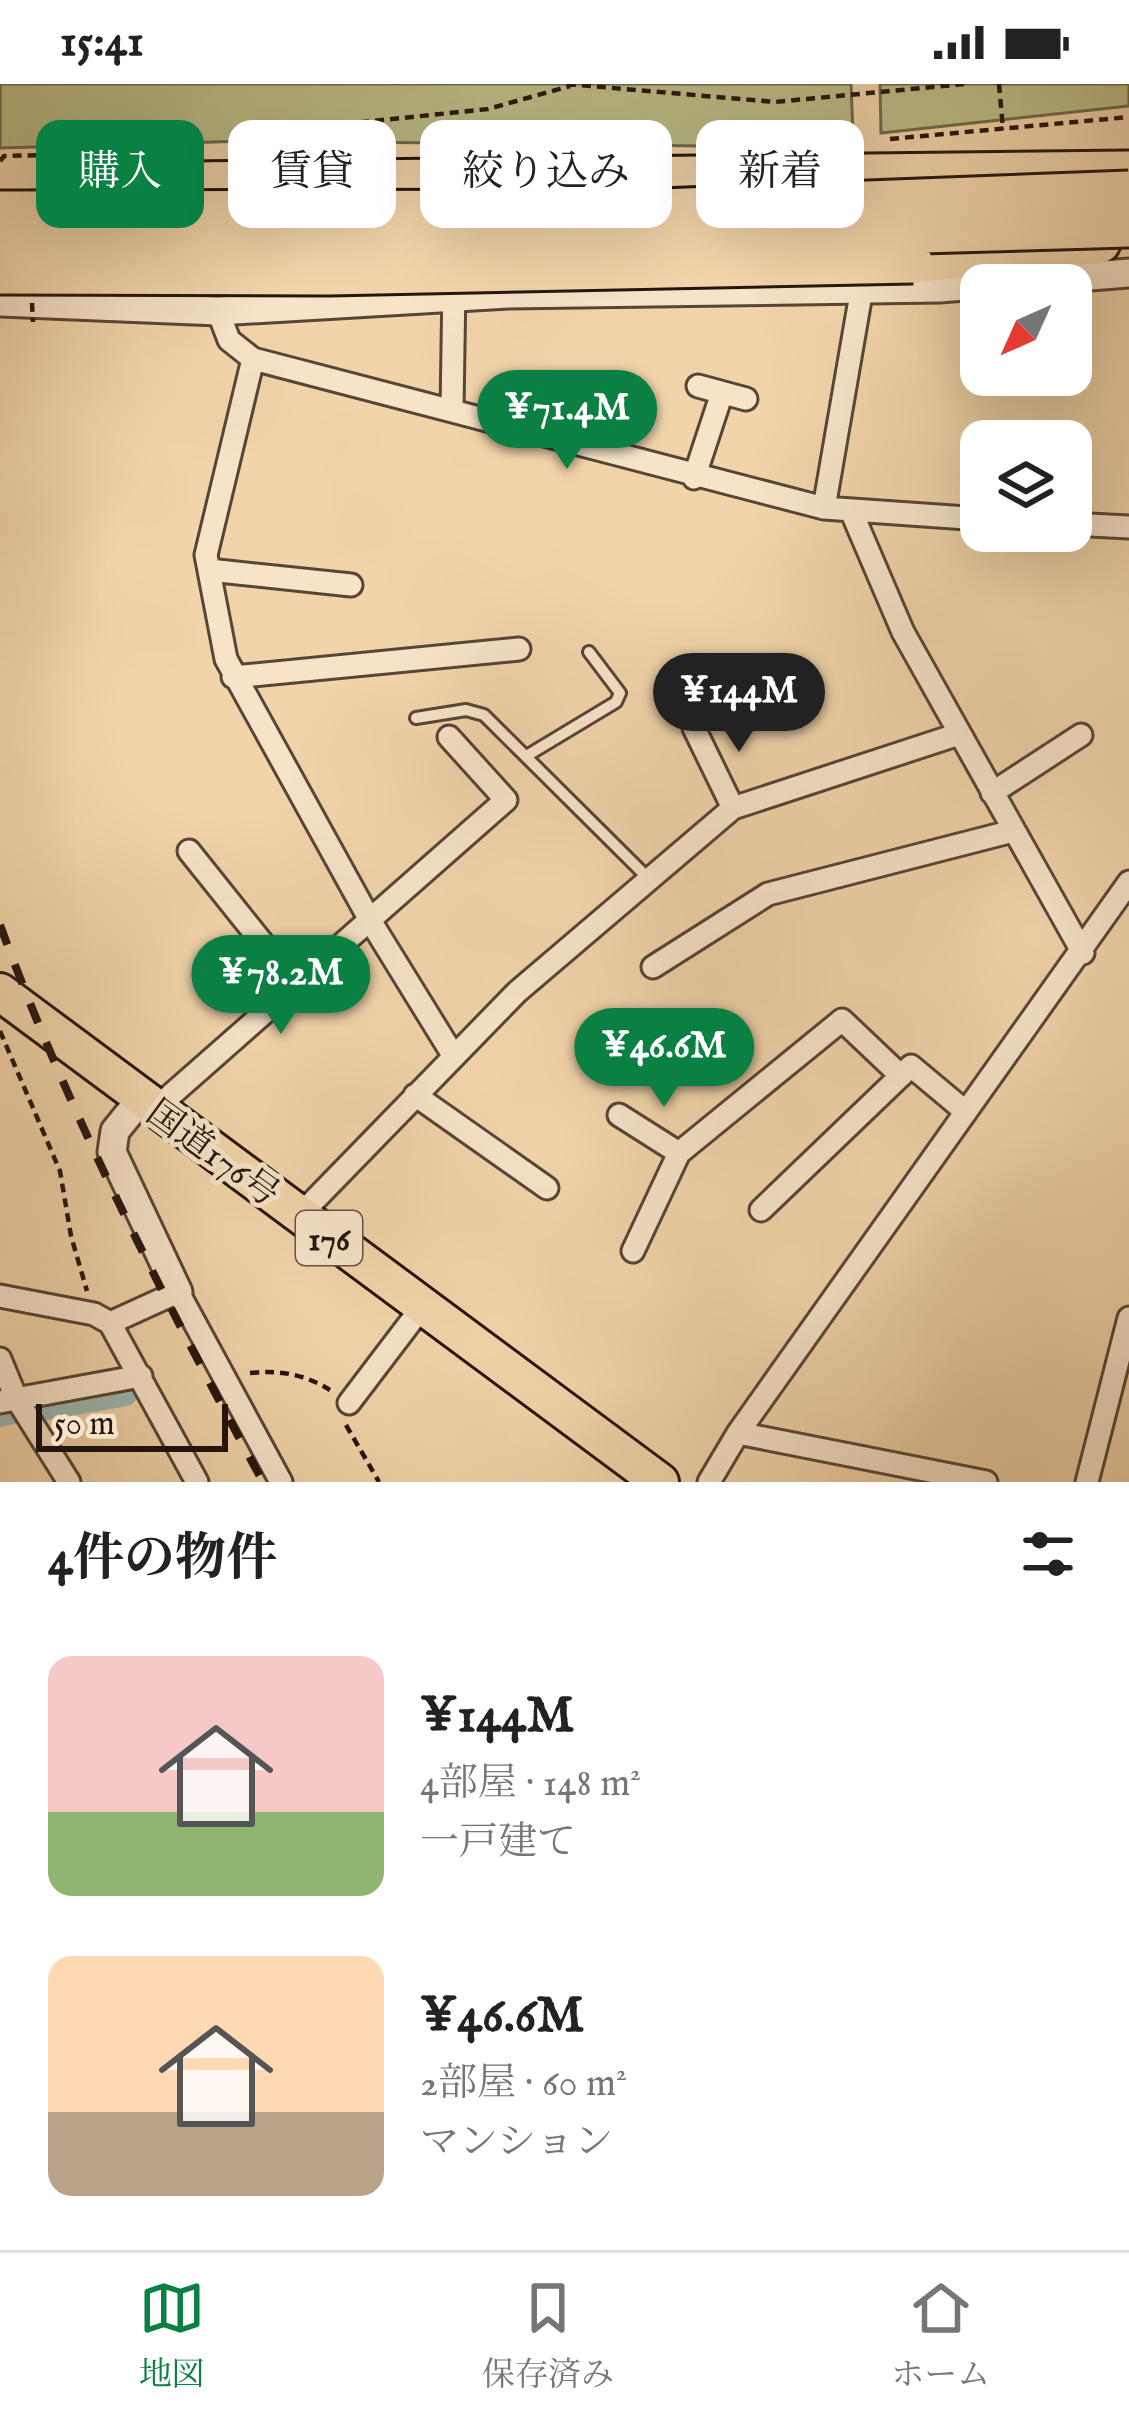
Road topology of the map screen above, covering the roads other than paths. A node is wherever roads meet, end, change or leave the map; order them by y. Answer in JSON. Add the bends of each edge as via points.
{"nodes":[{"id":1,"x":1129,"y":171,"type":"edge"},
{"id":2,"x":1129,"y":191,"type":"edge"},
{"id":3,"x":0,"y":211,"type":"edge"},
{"id":4,"x":0,"y":226,"type":"edge"},
{"id":5,"x":1129,"y":227,"type":"edge"},
{"id":6,"x":0,"y":240,"type":"edge"},
{"id":7,"x":1129,"y":240,"type":"edge"},
{"id":8,"x":1129,"y":273,"type":"edge"},
{"id":9,"x":0,"y":274,"type":"edge"},
{"id":10,"x":862,"y":288,"type":"junction"},
{"id":11,"x":455,"y":296,"type":"junction"},
{"id":12,"x":0,"y":302,"type":"edge"},
{"id":13,"x":218,"y":311,"type":"junction"},
{"id":14,"x":253,"y":359,"type":"junction"},
{"id":15,"x":698,"y":386,"type":"dead end"},
{"id":16,"x":722,"y":393,"type":"junction"},
{"id":17,"x":746,"y":399,"type":"dead end"},
{"id":18,"x":452,"y":410,"type":"junction"},
{"id":19,"x":694,"y":478,"type":"junction"},
{"id":20,"x":824,"y":508,"type":"junction"},
{"id":21,"x":852,"y":513,"type":"junction"},
{"id":22,"x":960,"y":519,"type":"edge"},
{"id":23,"x":1092,"y":525,"type":"edge"},
{"id":24,"x":1129,"y":527,"type":"edge"},
{"id":25,"x":209,"y":570,"type":"junction"},
{"id":26,"x":352,"y":584,"type":"dead end"},
{"id":27,"x":519,"y":649,"type":"dead end"},
{"id":28,"x":590,"y":652,"type":"dead end"},
{"id":29,"x":233,"y":677,"type":"junction"},
{"id":30,"x":416,"y":718,"type":"dead end"},
{"id":31,"x":694,"y":728,"type":"dead end"},
{"id":32,"x":959,"y":734,"type":"junction"},
{"id":33,"x":1081,"y":735,"type":"dead end"},
{"id":34,"x":449,"y":737,"type":"dead end"},
{"id":35,"x":528,"y":755,"type":"junction"},
{"id":36,"x":992,"y":793,"type":"junction"},
{"id":37,"x":733,"y":808,"type":"junction"},
{"id":38,"x":1013,"y":831,"type":"junction"},
{"id":39,"x":188,"y":851,"type":"dead end"},
{"id":40,"x":649,"y":879,"type":"junction"},
{"id":41,"x":1126,"y":893,"type":"edge"},
{"id":42,"x":371,"y":922,"type":"junction"},
{"id":43,"x":1083,"y":953,"type":"junction"},
{"id":44,"x":653,"y":967,"type":"dead end"},
{"id":45,"x":297,"y":986,"type":"junction"},
{"id":46,"x":0,"y":992,"type":"edge"},
{"id":47,"x":453,"y":1055,"type":"junction"},
{"id":48,"x":901,"y":1076,"type":"junction"},
{"id":49,"x":415,"y":1095,"type":"junction"},
{"id":50,"x":148,"y":1104,"type":"junction"},
{"id":51,"x":966,"y":1112,"type":"junction"},
{"id":52,"x":619,"y":1115,"type":"dead end"},
{"id":53,"x":679,"y":1153,"type":"junction"},
{"id":54,"x":547,"y":1188,"type":"dead end"},
{"id":55,"x":761,"y":1210,"type":"dead end"},
{"id":56,"x":299,"y":1216,"type":"junction"},
{"id":57,"x":633,"y":1251,"type":"dead end"},
{"id":58,"x":178,"y":1292,"type":"junction"},
{"id":59,"x":0,"y":1296,"type":"edge"},
{"id":60,"x":422,"y":1307,"type":"junction"},
{"id":61,"x":102,"y":1318,"type":"junction"},
{"id":62,"x":1129,"y":1318,"type":"edge"},
{"id":63,"x":0,"y":1359,"type":"edge"},
{"id":64,"x":141,"y":1376,"type":"junction"},
{"id":65,"x":8,"y":1400,"type":"edge"},
{"id":66,"x":349,"y":1403,"type":"road end"},
{"id":67,"x":738,"y":1432,"type":"junction"},
{"id":68,"x":69,"y":1482,"type":"edge"},
{"id":69,"x":197,"y":1482,"type":"edge"},
{"id":70,"x":281,"y":1482,"type":"edge"},
{"id":71,"x":660,"y":1482,"type":"edge"},
{"id":72,"x":709,"y":1482,"type":"edge"},
{"id":73,"x":986,"y":1482,"type":"edge"},
{"id":74,"x":1087,"y":1482,"type":"edge"}],
"edges":[{"from":1,"to":4,"type":"highway","via":[[278,179],[131,188]]},
{"from":2,"to":3,"type":"highway","bridge":true,"via":[[635,210]]},
{"from":4,"to":11,"type":"street","via":[[426,222],[450,241]]},
{"from":5,"to":6,"type":"highway","bridge":true,"via":[[593,241]]},
{"from":7,"to":9,"type":"highway","bridge":true,"via":[[868,265]]},
{"from":8,"to":10,"type":"street"},
{"from":10,"to":11,"type":"street"},
{"from":10,"to":20,"type":"street"},
{"from":11,"to":13,"type":"street"},
{"from":11,"to":18,"type":"street"},
{"from":12,"to":13,"type":"street"},
{"from":13,"to":14,"type":"street","via":[[229,340]]},
{"from":14,"to":18,"type":"street"},
{"from":14,"to":25,"type":"street"},
{"from":15,"to":16,"type":"street"},
{"from":16,"to":17,"type":"street"},
{"from":16,"to":19,"type":"street"},
{"from":18,"to":19,"type":"street"},
{"from":19,"to":20,"type":"street"},
{"from":20,"to":21,"type":"street"},
{"from":21,"to":22,"type":"street"},
{"from":21,"to":32,"type":"street"},
{"from":23,"to":24,"type":"street"},
{"from":25,"to":26,"type":"street"},
{"from":25,"to":29,"type":"street"},
{"from":27,"to":29,"type":"street"},
{"from":28,"to":35,"type":"lane","via":[[620,693],[616,702]]},
{"from":29,"to":42,"type":"street"},
{"from":30,"to":35,"type":"lane","via":[[466,710]]},
{"from":31,"to":37,"type":"street"},
{"from":32,"to":36,"type":"street"},
{"from":32,"to":37,"type":"street"},
{"from":33,"to":36,"type":"street"},
{"from":34,"to":42,"type":"street","via":[[506,800]]},
{"from":35,"to":40,"type":"lane"},
{"from":36,"to":38,"type":"street"},
{"from":37,"to":40,"type":"street"},
{"from":38,"to":43,"type":"street"},
{"from":38,"to":44,"type":"street","via":[[768,894]]},
{"from":39,"to":45,"type":"street"},
{"from":40,"to":47,"type":"street"},
{"from":41,"to":43,"type":"street"},
{"from":42,"to":45,"type":"street"},
{"from":42,"to":47,"type":"street"},
{"from":43,"to":51,"type":"street"},
{"from":45,"to":50,"type":"street"},
{"from":46,"to":50,"type":"highway","name":"国道176号","number":"176"},
{"from":47,"to":49,"type":"street"},
{"from":48,"to":51,"type":"street","via":[[911,1066]]},
{"from":48,"to":53,"type":"street","via":[[842,1020]]},
{"from":48,"to":55,"type":"street"},
{"from":49,"to":54,"type":"street"},
{"from":49,"to":56,"type":"street"},
{"from":50,"to":56,"type":"highway","name":"国道176号","number":"176"},
{"from":50,"to":58,"type":"street","via":[[115,1131],[112,1152]]},
{"from":51,"to":67,"type":"street"},
{"from":52,"to":53,"type":"street"},
{"from":53,"to":57,"type":"street"},
{"from":56,"to":60,"type":"highway","name":"国道176号","number":"176"},
{"from":58,"to":61,"type":"street"},
{"from":58,"to":70,"type":"street"},
{"from":59,"to":61,"type":"street"},
{"from":60,"to":66,"type":"street"},
{"from":60,"to":71,"type":"highway","name":"国道176号","number":"176"},
{"from":61,"to":64,"type":"street"},
{"from":62,"to":74,"type":"street"},
{"from":63,"to":65,"type":"street"},
{"from":64,"to":65,"type":"street"},
{"from":64,"to":69,"type":"street"},
{"from":65,"to":68,"type":"street"},
{"from":67,"to":72,"type":"street"},
{"from":67,"to":73,"type":"street"}]}
